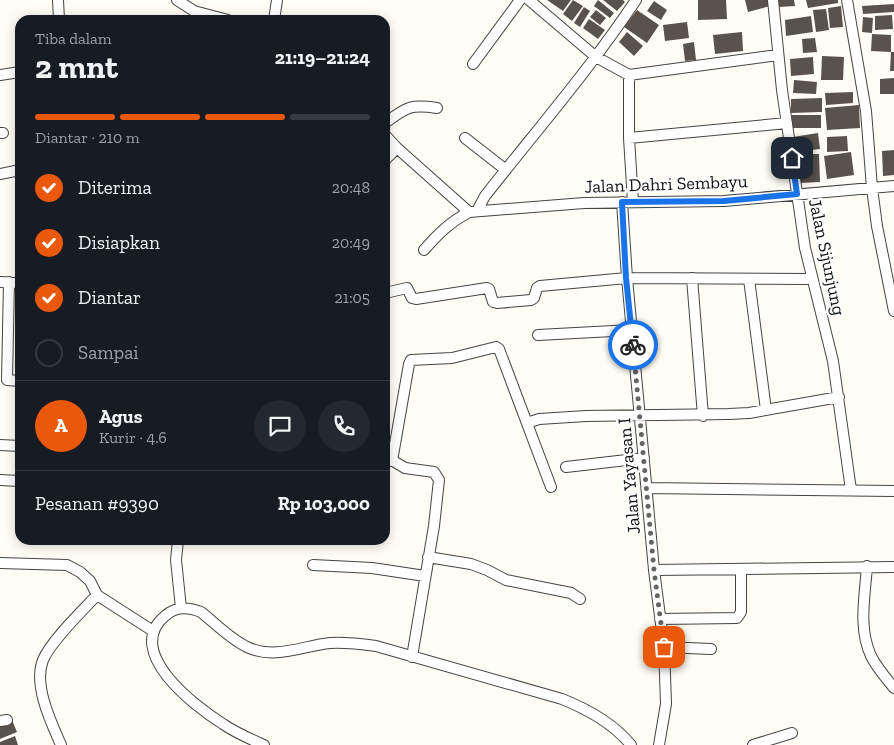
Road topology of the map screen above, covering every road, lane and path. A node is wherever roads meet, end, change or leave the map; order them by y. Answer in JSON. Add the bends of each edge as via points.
{"nodes":[{"id":1,"x":58,"y":0,"type":"edge"},
{"id":2,"x":177,"y":0,"type":"edge"},
{"id":3,"x":277,"y":0,"type":"edge"},
{"id":4,"x":520,"y":0,"type":"edge"},
{"id":5,"x":529,"y":0,"type":"edge"},
{"id":6,"x":634,"y":0,"type":"edge"},
{"id":7,"x":773,"y":0,"type":"edge"},
{"id":8,"x":847,"y":0,"type":"edge"},
{"id":9,"x":58,"y":15,"type":"edge"},
{"id":10,"x":209,"y":15,"type":"edge"},
{"id":11,"x":275,"y":15,"type":"edge"},
{"id":12,"x":778,"y":55,"type":"junction"},
{"id":13,"x":596,"y":57,"type":"junction"},
{"id":14,"x":473,"y":64,"type":"dead end"},
{"id":15,"x":15,"y":73,"type":"edge"},
{"id":16,"x":0,"y":75,"type":"edge"},
{"id":17,"x":629,"y":75,"type":"junction"},
{"id":18,"x":437,"y":108,"type":"dead end"},
{"id":19,"x":390,"y":120,"type":"edge"},
{"id":20,"x":787,"y":123,"type":"junction"},
{"id":21,"x":465,"y":138,"type":"dead end"},
{"id":22,"x":629,"y":138,"type":"junction"},
{"id":23,"x":390,"y":140,"type":"edge"},
{"id":24,"x":397,"y":148,"type":"junction"},
{"id":25,"x":390,"y":155,"type":"edge"},
{"id":26,"x":506,"y":170,"type":"junction"},
{"id":27,"x":15,"y":171,"type":"edge"},
{"id":28,"x":0,"y":174,"type":"edge"},
{"id":29,"x":894,"y":186,"type":"edge"},
{"id":30,"x":872,"y":188,"type":"junction"},
{"id":31,"x":797,"y":194,"type":"junction"},
{"id":32,"x":622,"y":202,"type":"junction"},
{"id":33,"x":633,"y":202,"type":"junction"},
{"id":34,"x":473,"y":212,"type":"junction"},
{"id":35,"x":424,"y":250,"type":"dead end"},
{"id":36,"x":626,"y":278,"type":"junction"},
{"id":37,"x":692,"y":278,"type":"junction"},
{"id":38,"x":749,"y":279,"type":"junction"},
{"id":39,"x":812,"y":279,"type":"junction"},
{"id":40,"x":4,"y":282,"type":"edge"},
{"id":41,"x":390,"y":292,"type":"edge"},
{"id":42,"x":894,"y":311,"type":"edge"},
{"id":43,"x":632,"y":330,"type":"junction"},
{"id":44,"x":538,"y":335,"type":"dead end"},
{"id":45,"x":4,"y":380,"type":"edge"},
{"id":46,"x":839,"y":397,"type":"junction"},
{"id":47,"x":766,"y":410,"type":"junction"},
{"id":48,"x":640,"y":415,"type":"junction"},
{"id":49,"x":703,"y":416,"type":"junction"},
{"id":50,"x":527,"y":423,"type":"junction"},
{"id":51,"x":0,"y":445,"type":"edge"},
{"id":52,"x":15,"y":446,"type":"edge"},
{"id":53,"x":390,"y":449,"type":"edge"},
{"id":54,"x":644,"y":458,"type":"junction"},
{"id":55,"x":390,"y":459,"type":"edge"},
{"id":56,"x":566,"y":467,"type":"dead end"},
{"id":57,"x":0,"y":480,"type":"edge"},
{"id":58,"x":15,"y":481,"type":"edge"},
{"id":59,"x":551,"y":487,"type":"dead end"},
{"id":60,"x":647,"y":488,"type":"junction"},
{"id":61,"x":851,"y":490,"type":"junction"},
{"id":62,"x":894,"y":491,"type":"edge"},
{"id":63,"x":178,"y":545,"type":"edge"},
{"id":64,"x":428,"y":557,"type":"junction"},
{"id":65,"x":0,"y":563,"type":"edge"},
{"id":66,"x":312,"y":564,"type":"dead end"},
{"id":67,"x":867,"y":566,"type":"junction"},
{"id":68,"x":894,"y":567,"type":"edge"},
{"id":69,"x":741,"y":569,"type":"junction"},
{"id":70,"x":654,"y":570,"type":"junction"},
{"id":71,"x":425,"y":576,"type":"junction"},
{"id":72,"x":99,"y":596,"type":"junction"},
{"id":73,"x":580,"y":600,"type":"dead end"},
{"id":74,"x":181,"y":608,"type":"junction"},
{"id":75,"x":660,"y":619,"type":"junction"},
{"id":76,"x":153,"y":631,"type":"junction"},
{"id":77,"x":664,"y":647,"type":"junction"},
{"id":78,"x":712,"y":649,"type":"dead end"},
{"id":79,"x":412,"y":657,"type":"junction"},
{"id":80,"x":894,"y":688,"type":"edge"},
{"id":81,"x":792,"y":733,"type":"dead end"},
{"id":82,"x":61,"y":745,"type":"edge"},
{"id":83,"x":264,"y":745,"type":"edge"},
{"id":84,"x":631,"y":745,"type":"edge"},
{"id":85,"x":659,"y":745,"type":"edge"},
{"id":86,"x":753,"y":745,"type":"edge"}],
"edges":[{"from":1,"to":9,"type":"street"},
{"from":2,"to":10,"type":"street","via":[[194,11]]},
{"from":3,"to":11,"type":"street"},
{"from":4,"to":14,"type":"street"},
{"from":5,"to":13,"type":"street"},
{"from":6,"to":13,"type":"street"},
{"from":7,"to":12,"type":"street","name":"Jalan Sijunjung"},
{"from":8,"to":30,"type":"street","via":[[866,111]]},
{"from":12,"to":17,"type":"street"},
{"from":12,"to":20,"type":"street","name":"Jalan Sijunjung"},
{"from":13,"to":17,"type":"street"},
{"from":13,"to":26,"type":"street"},
{"from":15,"to":16,"type":"street"},
{"from":17,"to":22,"type":"street"},
{"from":18,"to":19,"type":"street","via":[[409,107]]},
{"from":20,"to":22,"type":"street"},
{"from":20,"to":31,"type":"street","name":"Jalan Sijunjung"},
{"from":21,"to":26,"type":"street"},
{"from":22,"to":33,"type":"street"},
{"from":23,"to":24,"type":"street"},
{"from":24,"to":25,"type":"street"},
{"from":24,"to":34,"type":"street"},
{"from":26,"to":34,"type":"street"},
{"from":27,"to":28,"type":"street"},
{"from":29,"to":30,"type":"street","name":"Jalan Dahri Sembayu"},
{"from":30,"to":31,"type":"street","name":"Jalan Dahri Sembayu"},
{"from":30,"to":42,"type":"street"},
{"from":31,"to":33,"type":"street","name":"Jalan Dahri Sembayu","via":[[724,201]]},
{"from":31,"to":39,"type":"street","name":"Jalan Sijunjung"},
{"from":32,"to":33,"type":"street","name":"Jalan Dahri Sembayu"},
{"from":32,"to":34,"type":"street","name":"Jalan Dahri Sembayu"},
{"from":32,"to":36,"type":"street","name":"Jalan Yayasan I"},
{"from":34,"to":35,"type":"street","name":"Jalan Dahri Sembayu","via":[[443,229]]},
{"from":36,"to":37,"type":"street"},
{"from":36,"to":41,"type":"street","via":[[540,286],[531,300],[497,303],[493,302],[486,288],[415,299],[407,288]]},
{"from":36,"to":43,"type":"street","name":"Jalan Yayasan I"},
{"from":37,"to":38,"type":"street"},
{"from":37,"to":49,"type":"street"},
{"from":38,"to":39,"type":"street"},
{"from":38,"to":47,"type":"street"},
{"from":39,"to":46,"type":"street","name":"Jalan Sijunjung"},
{"from":40,"to":45,"type":"street"},
{"from":43,"to":44,"type":"street"},
{"from":43,"to":48,"type":"street","name":"Jalan Yayasan I"},
{"from":46,"to":47,"type":"street"},
{"from":46,"to":61,"type":"street","name":"Jalan Sijunjung"},
{"from":47,"to":49,"type":"street"},
{"from":48,"to":49,"type":"street"},
{"from":48,"to":50,"type":"street","via":[[552,418]]},
{"from":48,"to":54,"type":"street","name":"Jalan Yayasan I"},
{"from":50,"to":53,"type":"street","via":[[497,347],[452,358],[414,359],[409,364]]},
{"from":50,"to":59,"type":"street"},
{"from":51,"to":52,"type":"street"},
{"from":54,"to":56,"type":"street"},
{"from":54,"to":60,"type":"street","name":"Jalan Yayasan I"},
{"from":55,"to":64,"type":"street","via":[[404,468],[430,471],[438,476]]},
{"from":57,"to":58,"type":"street"},
{"from":60,"to":61,"type":"street"},
{"from":60,"to":70,"type":"street","name":"Jalan Yayasan I"},
{"from":61,"to":62,"type":"street"},
{"from":63,"to":74,"type":"street"},
{"from":64,"to":71,"type":"street"},
{"from":64,"to":73,"type":"street","via":[[471,564],[512,581],[571,592]]},
{"from":65,"to":72,"type":"street","via":[[67,564],[90,581]]},
{"from":66,"to":71,"type":"street"},
{"from":67,"to":68,"type":"street"},
{"from":67,"to":69,"type":"street"},
{"from":67,"to":80,"type":"street","via":[[863,610],[866,641],[871,656]]},
{"from":69,"to":70,"type":"street"},
{"from":69,"to":75,"type":"street","via":[[741,612],[737,618]]},
{"from":70,"to":75,"type":"street","name":"Jalan Yayasan I"},
{"from":71,"to":79,"type":"street"},
{"from":72,"to":76,"type":"street"},
{"from":72,"to":82,"type":"street","via":[[43,660],[41,682],[47,713]]},
{"from":74,"to":76,"type":"street","via":[[166,614]]},
{"from":74,"to":79,"type":"street","via":[[201,612],[238,642],[260,651],[281,653],[331,643],[351,643],[376,646]]},
{"from":75,"to":77,"type":"street","name":"Jalan Yayasan I"},
{"from":76,"to":83,"type":"street","via":[[152,651],[180,691],[222,724]]},
{"from":77,"to":78,"type":"street"},
{"from":77,"to":85,"type":"street","name":"Jalan Yayasan I","via":[[666,691]]},
{"from":79,"to":84,"type":"street","via":[[571,703],[617,730]]},
{"from":81,"to":86,"type":"street"}]}
